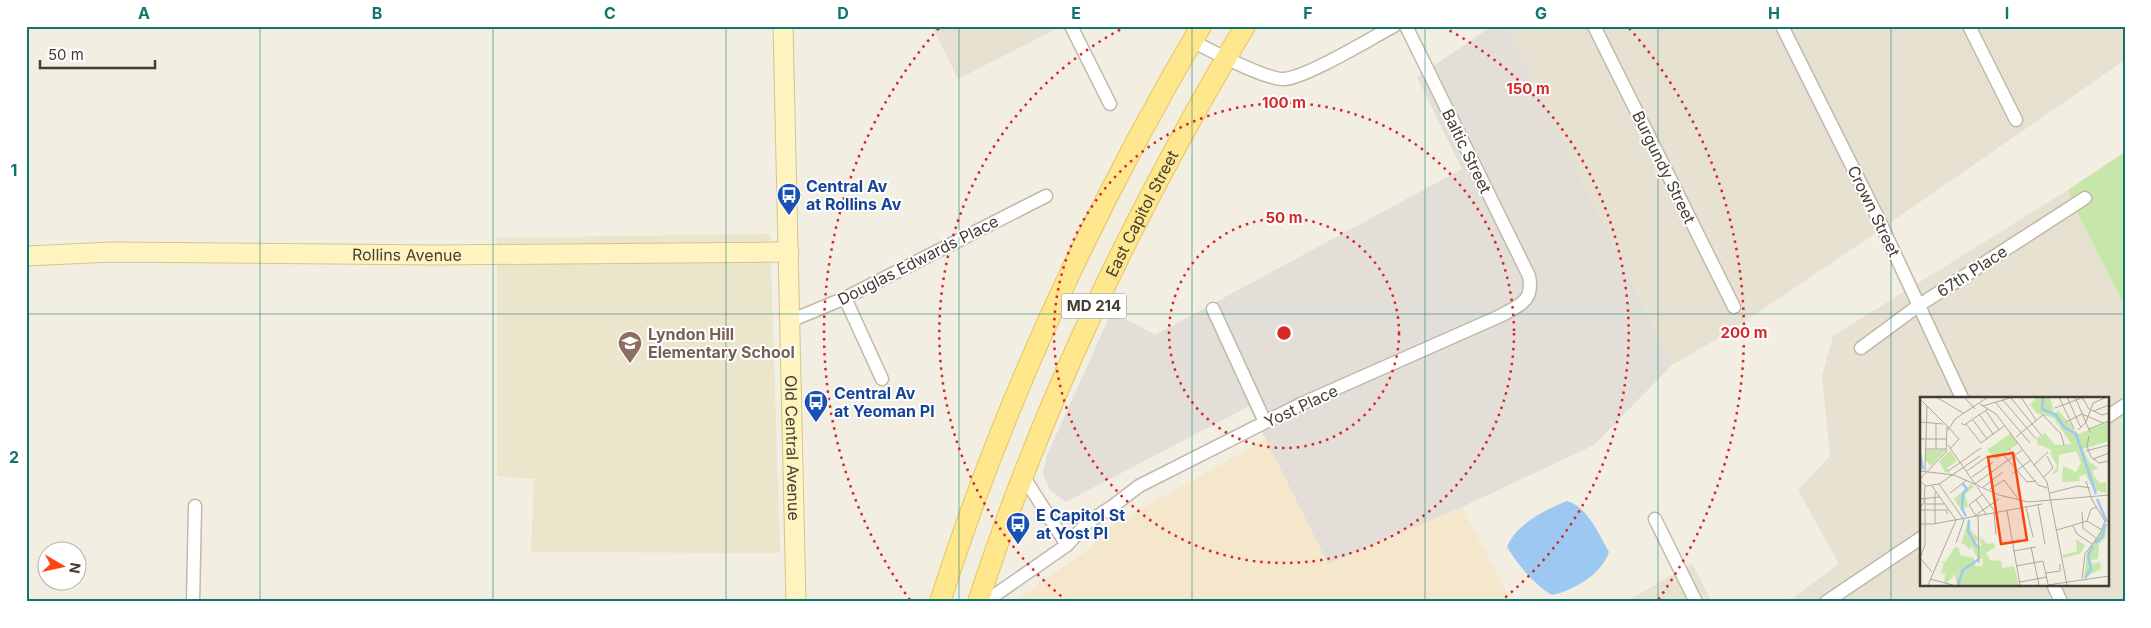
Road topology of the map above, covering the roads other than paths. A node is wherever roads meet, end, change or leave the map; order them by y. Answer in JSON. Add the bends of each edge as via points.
{"nodes":[{"id":1,"x":783,"y":26,"type":"edge"},
{"id":2,"x":1071,"y":26,"type":"edge"},
{"id":3,"x":1245,"y":26,"type":"edge"},
{"id":4,"x":1394,"y":26,"type":"edge"},
{"id":5,"x":1406,"y":26,"type":"edge"},
{"id":6,"x":1594,"y":26,"type":"edge"},
{"id":7,"x":1782,"y":26,"type":"edge"},
{"id":8,"x":1969,"y":26,"type":"edge"},
{"id":9,"x":1196,"y":34,"type":"edge"},
{"id":10,"x":1226,"y":58,"type":"junction"},
{"id":11,"x":1110,"y":104,"type":"dead end"},
{"id":12,"x":2016,"y":120,"type":"dead end"},
{"id":13,"x":1046,"y":196,"type":"dead end"},
{"id":14,"x":2085,"y":198,"type":"dead end"},
{"id":15,"x":789,"y":252,"type":"junction"},
{"id":16,"x":26,"y":256,"type":"edge"},
{"id":17,"x":1529,"y":276,"type":"joint"},
{"id":18,"x":845,"y":298,"type":"junction"},
{"id":19,"x":1918,"y":306,"type":"junction"},
{"id":20,"x":1734,"y":308,"type":"dead end"},
{"id":21,"x":1214,"y":310,"type":"dead end"},
{"id":22,"x":790,"y":321,"type":"junction"},
{"id":23,"x":1862,"y":348,"type":"dead end"},
{"id":24,"x":882,"y":379,"type":"dead end"},
{"id":25,"x":1962,"y":397,"type":"edge"},
{"id":26,"x":2125,"y":405,"type":"edge"},
{"id":27,"x":2108,"y":416,"type":"edge"},
{"id":28,"x":1265,"y":422,"type":"junction"},
{"id":29,"x":1023,"y":476,"type":"junction"},
{"id":30,"x":194,"y":506,"type":"dead end"},
{"id":31,"x":1655,"y":519,"type":"dead end"},
{"id":32,"x":1920,"y":539,"type":"edge"},
{"id":33,"x":1067,"y":545,"type":"junction"},
{"id":34,"x":2054,"y":586,"type":"edge"},
{"id":35,"x":193,"y":602,"type":"edge"},
{"id":36,"x":796,"y":602,"type":"edge"},
{"id":37,"x":940,"y":602,"type":"edge"},
{"id":38,"x":978,"y":602,"type":"edge"},
{"id":39,"x":985,"y":602,"type":"edge"},
{"id":40,"x":1696,"y":602,"type":"edge"},
{"id":41,"x":1826,"y":602,"type":"edge"},
{"id":42,"x":2061,"y":602,"type":"edge"}],
"edges":[{"from":1,"to":15,"type":"street","name":"Old Central Avenue"},
{"from":2,"to":11,"type":"street"},
{"from":3,"to":10,"type":"main road","name":"East Capitol Street","number":"MD 214"},
{"from":4,"to":10,"type":"street","via":[[1306,72],[1284,79]]},
{"from":5,"to":17,"type":"street","name":"Baltic Street"},
{"from":6,"to":20,"type":"street","name":"Burgundy Street"},
{"from":7,"to":19,"type":"street","name":"Crown Street"},
{"from":8,"to":12,"type":"street"},
{"from":9,"to":10,"type":"street"},
{"from":9,"to":37,"type":"main road","number":"MD 214","via":[[1131,150],[1067,278],[1012,403]]},
{"from":10,"to":29,"type":"main road","name":"East Capitol Street","number":"MD 214","via":[[1184,129],[1106,280]]},
{"from":13,"to":18,"type":"street","name":"Douglas Edwards Place"},
{"from":14,"to":19,"type":"street","name":"67th Place"},
{"from":15,"to":16,"type":"street","name":"Rollins Avenue","via":[[436,255],[112,252]]},
{"from":15,"to":22,"type":"street","name":"Old Central Avenue"},
{"from":17,"to":28,"type":"street","name":"Yost Place","via":[[1529,296],[1513,309]]},
{"from":18,"to":22,"type":"street","name":"Douglas Edwards Place"},
{"from":18,"to":24,"type":"street"},
{"from":19,"to":23,"type":"street","name":"67th Place"},
{"from":19,"to":25,"type":"street","name":"Crown Street"},
{"from":21,"to":28,"type":"street"},
{"from":22,"to":36,"type":"street","name":"Old Central Avenue"},
{"from":26,"to":27,"type":"street"},
{"from":28,"to":33,"type":"street","name":"Yost Place","via":[[1138,486],[1087,523]]},
{"from":29,"to":33,"type":"street"},
{"from":29,"to":38,"type":"main road","name":"East Capitol Street","number":"MD 214"},
{"from":30,"to":35,"type":"street"},
{"from":31,"to":40,"type":"street"},
{"from":32,"to":41,"type":"street"},
{"from":33,"to":39,"type":"street","name":"Yost Place"},
{"from":34,"to":42,"type":"street"}]}
